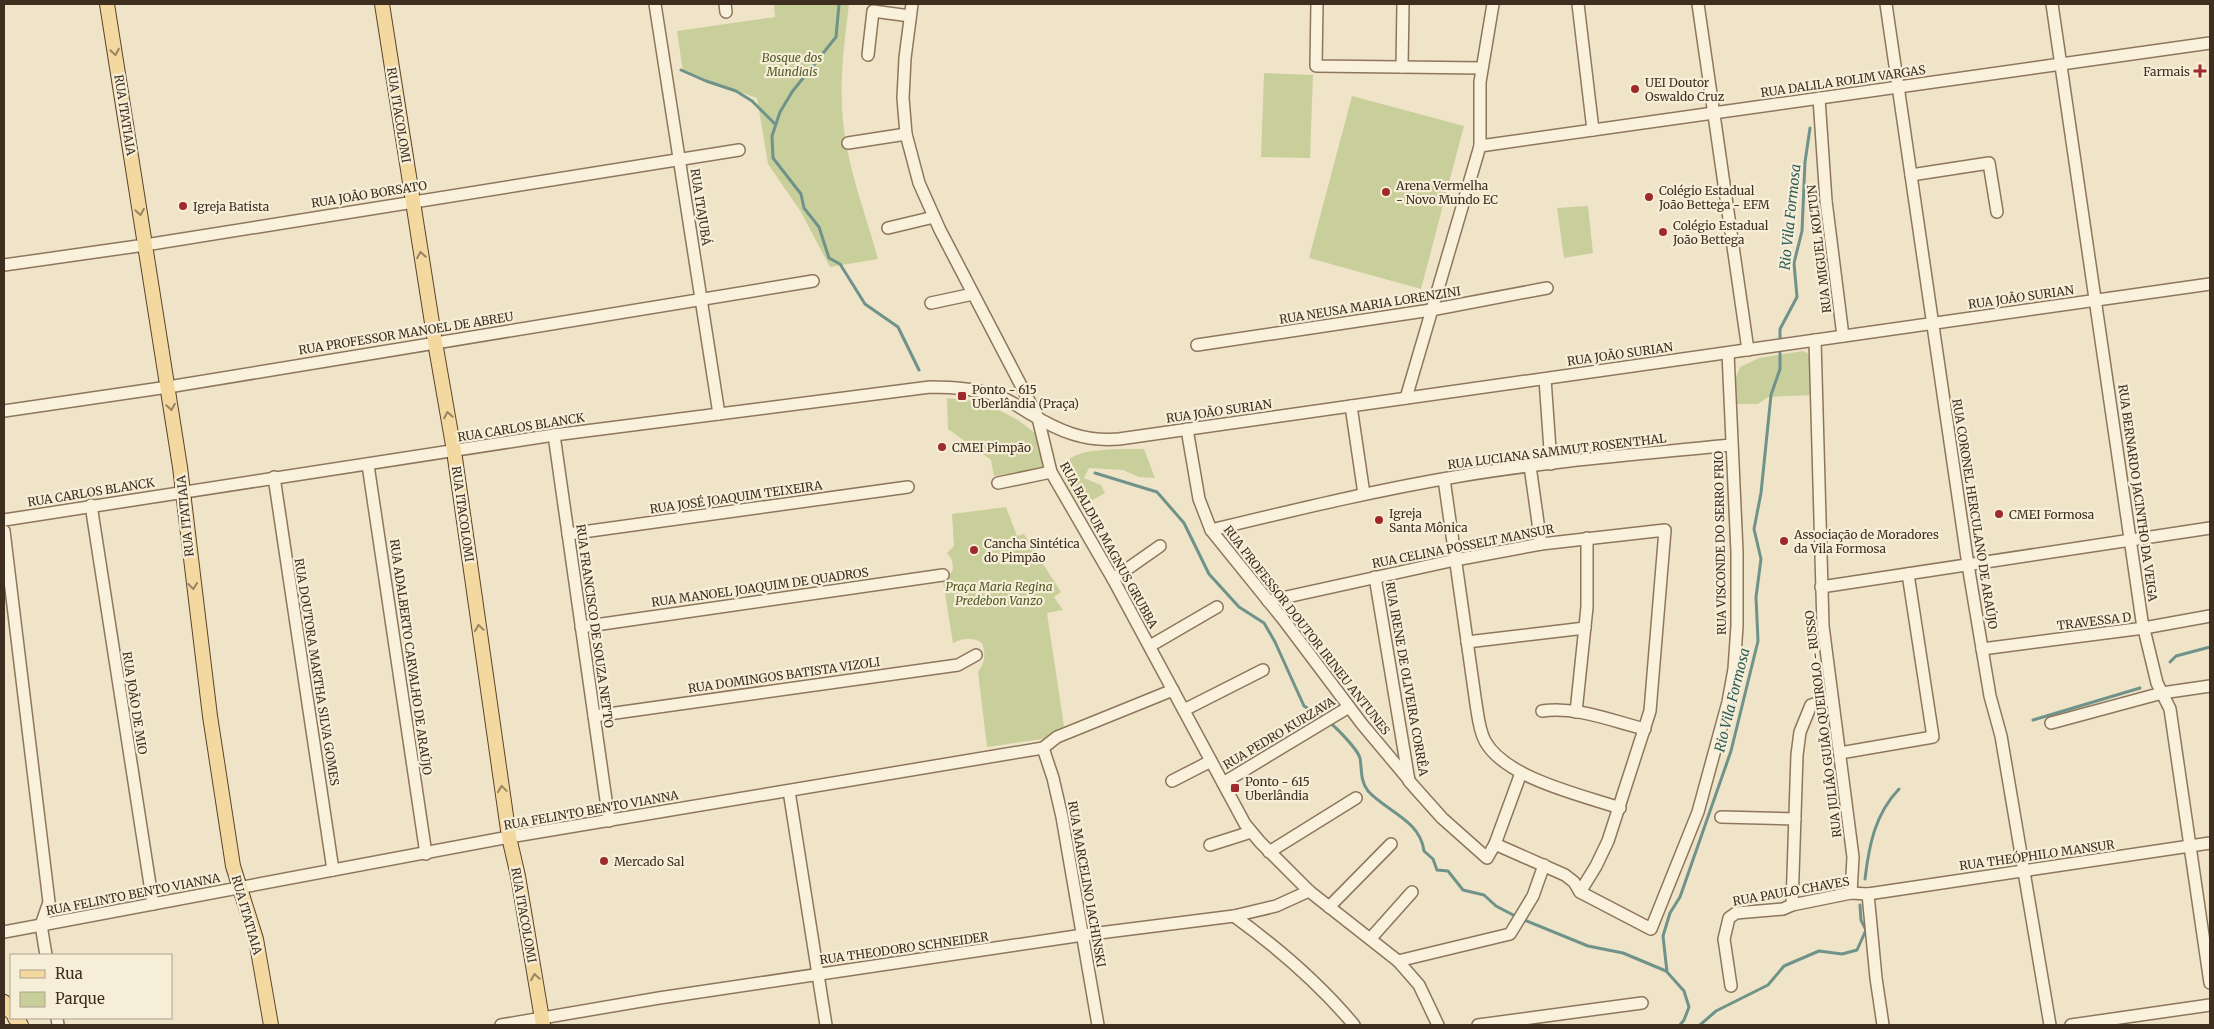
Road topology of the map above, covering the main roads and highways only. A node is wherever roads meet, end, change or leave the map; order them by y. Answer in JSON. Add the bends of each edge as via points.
{"nodes":[{"id":1,"x":107,"y":4,"type":"edge"},
{"id":2,"x":382,"y":4,"type":"edge"},
{"id":3,"x":542,"y":1022,"type":"edge"},
{"id":4,"x":271,"y":1025,"type":"edge"}],
"edges":[{"from":1,"to":4,"type":"main road","name":"RUA ITATIAIA","one_way":true,"via":[[168,387],[210,716],[233,866],[256,939]]},
{"from":3,"to":2,"type":"main road","name":"RUA ITACOLOMI","one_way":true,"via":[[509,837],[454,451]]}]}
